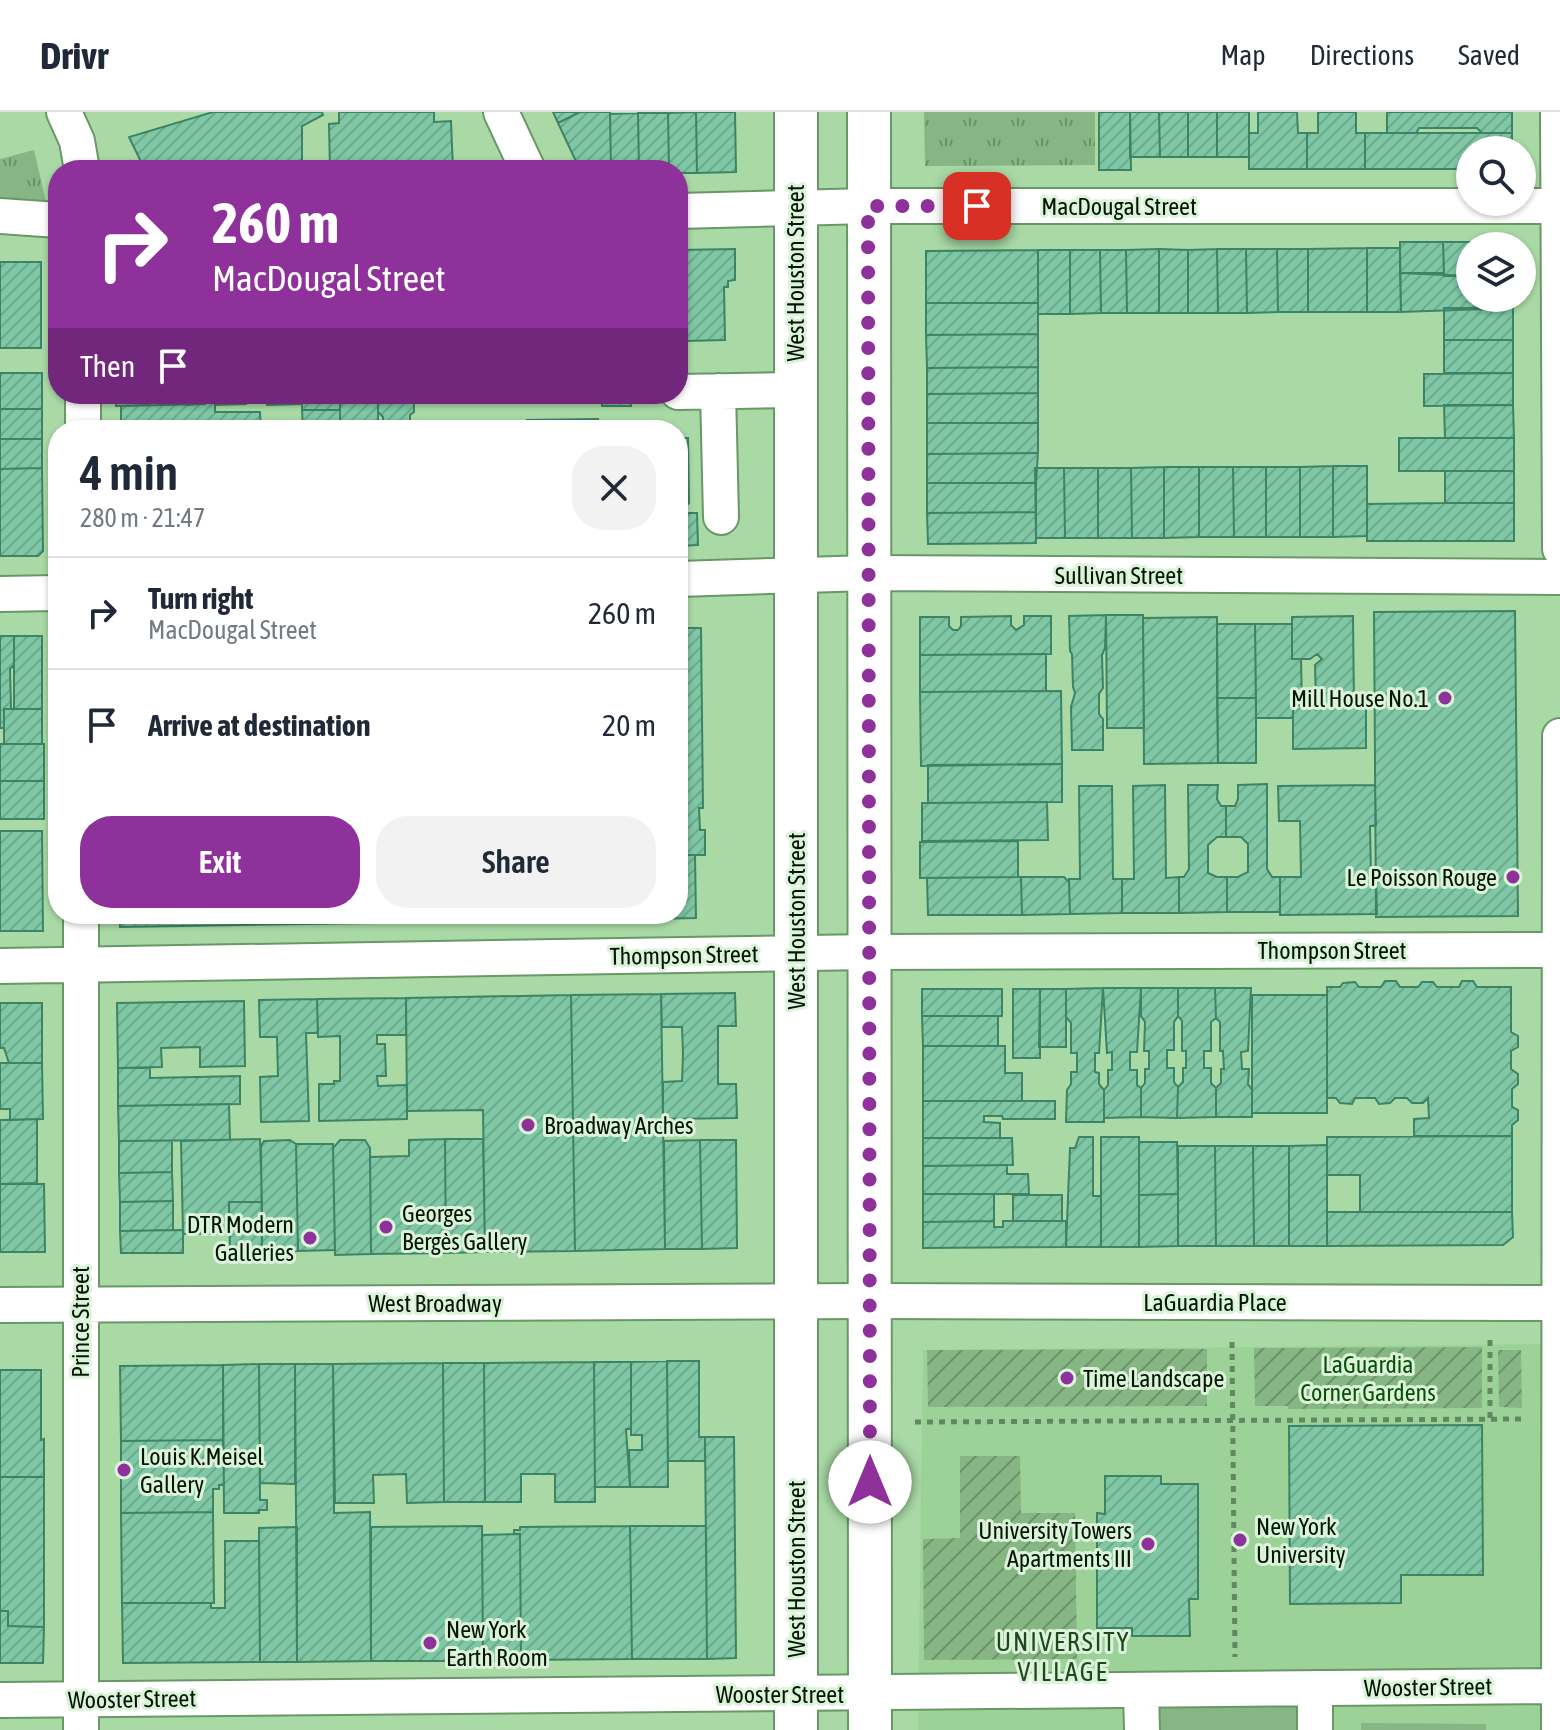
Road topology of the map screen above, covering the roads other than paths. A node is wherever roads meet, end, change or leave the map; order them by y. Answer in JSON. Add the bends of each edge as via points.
{"nodes":[{"id":1,"x":64,"y":112,"type":"edge"},
{"id":2,"x":501,"y":112,"type":"edge"},
{"id":3,"x":796,"y":112,"type":"edge"},
{"id":4,"x":869,"y":112,"type":"edge"},
{"id":5,"x":1558,"y":112,"type":"edge"},
{"id":6,"x":80,"y":160,"type":"edge"},
{"id":7,"x":523,"y":160,"type":"edge"},
{"id":8,"x":868,"y":206,"type":"junction"},
{"id":9,"x":1559,"y":206,"type":"edge"},
{"id":10,"x":795,"y":209,"type":"junction"},
{"id":11,"x":688,"y":211,"type":"edge"},
{"id":12,"x":0,"y":216,"type":"edge"},
{"id":13,"x":48,"y":219,"type":"edge"},
{"id":14,"x":795,"y":390,"type":"junction"},
{"id":15,"x":718,"y":391,"type":"junction"},
{"id":16,"x":688,"y":392,"type":"edge"},
{"id":17,"x":721,"y":517,"type":"dead end"},
{"id":18,"x":1560,"y":549,"type":"edge"},
{"id":19,"x":869,"y":573,"type":"junction"},
{"id":20,"x":796,"y":575,"type":"junction"},
{"id":21,"x":1560,"y":577,"type":"edge"},
{"id":22,"x":688,"y":579,"type":"edge"},
{"id":23,"x":1560,"y":589,"type":"edge"},
{"id":24,"x":48,"y":593,"type":"edge"},
{"id":25,"x":0,"y":594,"type":"edge"},
{"id":26,"x":1560,"y":736,"type":"edge"},
{"id":27,"x":81,"y":924,"type":"edge"},
{"id":28,"x":1560,"y":950,"type":"edge"},
{"id":29,"x":869,"y":952,"type":"junction"},
{"id":30,"x":796,"y":953,"type":"junction"},
{"id":31,"x":81,"y":965,"type":"junction"},
{"id":32,"x":0,"y":966,"type":"edge"},
{"id":33,"x":796,"y":1301,"type":"junction"},
{"id":34,"x":870,"y":1301,"type":"junction"},
{"id":35,"x":1560,"y":1303,"type":"edge"},
{"id":36,"x":80,"y":1304,"type":"junction"},
{"id":37,"x":0,"y":1305,"type":"edge"},
{"id":38,"x":1560,"y":1686,"type":"edge"},
{"id":39,"x":1315,"y":1688,"type":"junction"},
{"id":40,"x":1141,"y":1690,"type":"junction"},
{"id":41,"x":0,"y":1700,"type":"edge"},
{"id":42,"x":796,"y":1712,"type":"edge"},
{"id":43,"x":870,"y":1712,"type":"edge"},
{"id":44,"x":81,"y":1714,"type":"edge"},
{"id":45,"x":1142,"y":1730,"type":"edge"},
{"id":46,"x":1315,"y":1730,"type":"edge"},
{"id":47,"x":1559,"y":1730,"type":"edge"}],
"edges":[{"from":1,"to":6,"type":"street"},
{"from":2,"to":7,"type":"street"},
{"from":3,"to":10,"type":"main road","name":"West Houston Street"},
{"from":4,"to":8,"type":"main road"},
{"from":5,"to":9,"type":"street"},
{"from":8,"to":9,"type":"street","name":"MacDougal Street"},
{"from":8,"to":10,"type":"street","name":"MacDougal Street"},
{"from":8,"to":19,"type":"main road"},
{"from":9,"to":18,"type":"street"},
{"from":10,"to":11,"type":"street","name":"MacDougal Street"},
{"from":10,"to":14,"type":"main road","name":"West Houston Street"},
{"from":12,"to":13,"type":"street"},
{"from":14,"to":15,"type":"street"},
{"from":14,"to":20,"type":"main road","name":"West Houston Street"},
{"from":15,"to":16,"type":"street"},
{"from":15,"to":17,"type":"street"},
{"from":18,"to":21,"type":"street"},
{"from":19,"to":20,"type":"street","name":"Sullivan Street"},
{"from":19,"to":21,"type":"street","name":"Sullivan Street"},
{"from":19,"to":29,"type":"main road"},
{"from":20,"to":22,"type":"street","name":"Sullivan Street"},
{"from":20,"to":30,"type":"main road","name":"West Houston Street"},
{"from":21,"to":23,"type":"street"},
{"from":24,"to":25,"type":"street"},
{"from":26,"to":28,"type":"street"},
{"from":27,"to":31,"type":"street","name":"Prince Street"},
{"from":28,"to":29,"type":"street","name":"Thompson Street"},
{"from":28,"to":35,"type":"street"},
{"from":29,"to":30,"type":"street","name":"Thompson Street"},
{"from":29,"to":34,"type":"main road"},
{"from":30,"to":31,"type":"street","name":"Thompson Street"},
{"from":30,"to":33,"type":"main road","name":"West Houston Street"},
{"from":31,"to":32,"type":"street","name":"Thompson Street"},
{"from":31,"to":36,"type":"street","name":"Prince Street"},
{"from":33,"to":34,"type":"street","name":"West Broadway"},
{"from":33,"to":36,"type":"street","name":"West Broadway"},
{"from":33,"to":42,"type":"main road","name":"West Houston Street"},
{"from":34,"to":35,"type":"street","name":"LaGuardia Place"},
{"from":34,"to":43,"type":"main road"},
{"from":35,"to":38,"type":"street"},
{"from":36,"to":37,"type":"street","name":"West Broadway"},
{"from":36,"to":44,"type":"street","name":"Prince Street"},
{"from":38,"to":39,"type":"street","name":"Wooster Street"},
{"from":38,"to":47,"type":"street"},
{"from":39,"to":40,"type":"street","name":"Wooster Street"},
{"from":39,"to":46,"type":"street"},
{"from":40,"to":43,"type":"street","name":"Wooster Street"},
{"from":40,"to":45,"type":"street"},
{"from":41,"to":44,"type":"street","name":"Wooster Street"},
{"from":42,"to":43,"type":"street","name":"Wooster Street"},
{"from":42,"to":44,"type":"street","name":"Wooster Street"}]}
